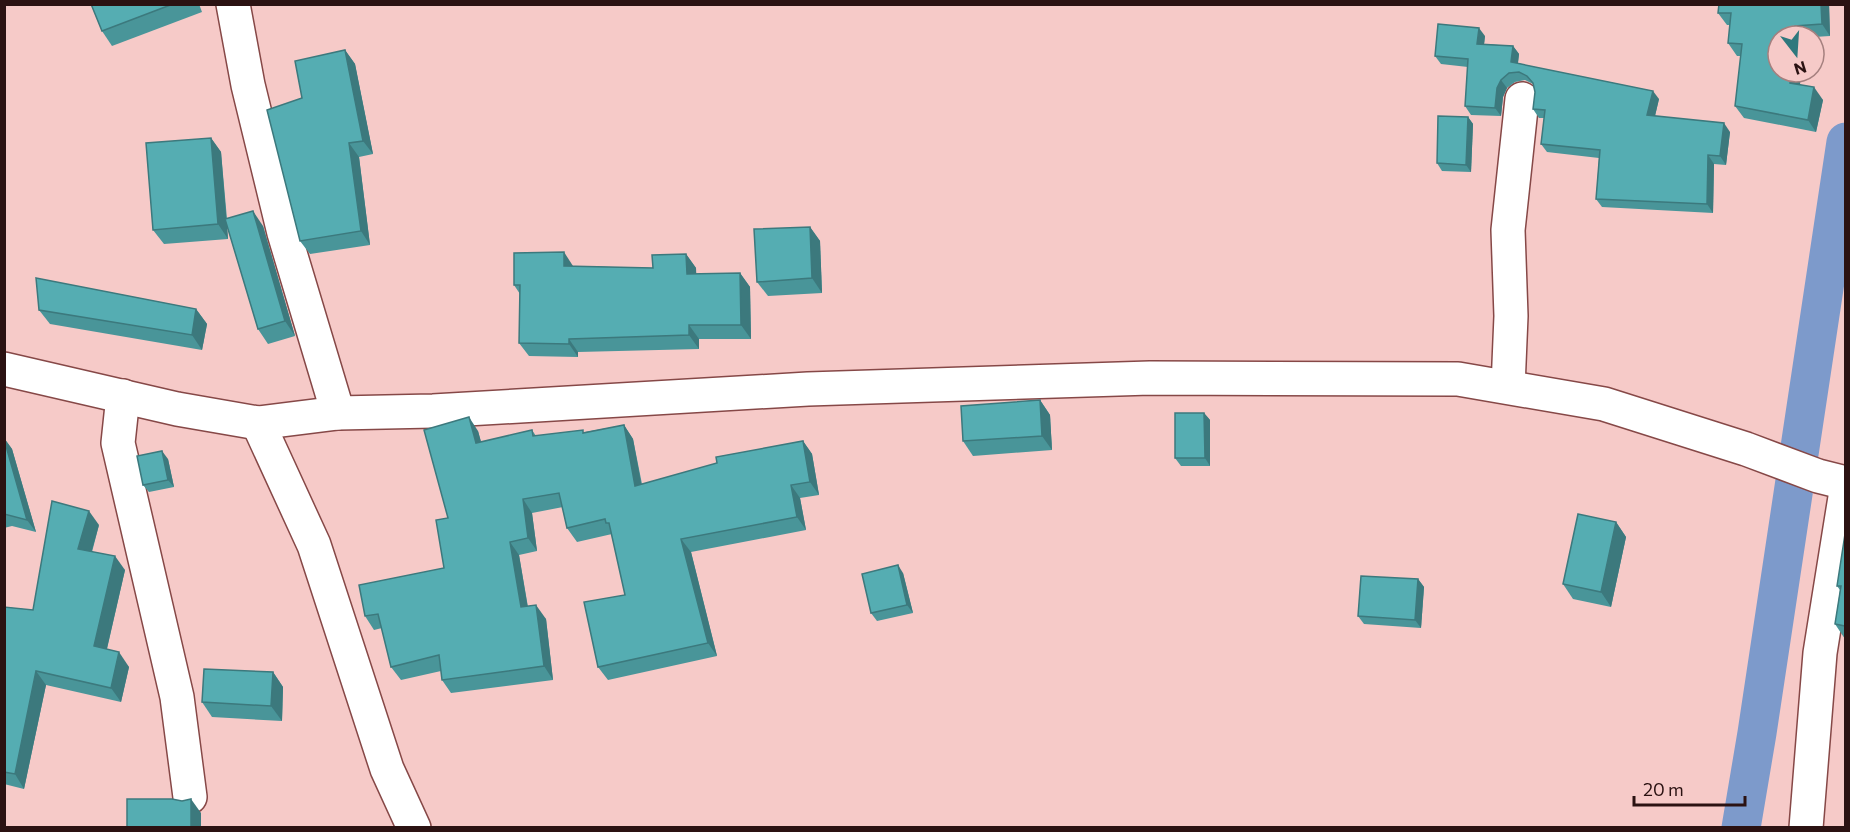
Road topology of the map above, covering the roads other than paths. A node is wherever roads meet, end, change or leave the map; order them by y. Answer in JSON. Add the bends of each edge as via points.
{"nodes":[{"id":1,"x":233,"y":4,"type":"edge"},
{"id":2,"x":1522,"y":99,"type":"dead end"},
{"id":3,"x":4,"y":369,"type":"edge"},
{"id":4,"x":1508,"y":387,"type":"junction"},
{"id":5,"x":123,"y":396,"type":"junction"},
{"id":6,"x":338,"y":413,"type":"junction"},
{"id":7,"x":258,"y":423,"type":"junction"},
{"id":8,"x":1836,"y":484,"type":"edge"},
{"id":9,"x":190,"y":797,"type":"edge"},
{"id":10,"x":414,"y":828,"type":"edge"},
{"id":11,"x":1806,"y":828,"type":"edge"}],
"edges":[{"from":1,"to":6,"type":"street","via":[[248,85],[284,232]]},
{"from":2,"to":4,"type":"street","via":[[1508,230]]},
{"from":3,"to":5,"type":"street"},
{"from":4,"to":6,"type":"street","via":[[1458,379],[1150,378],[808,389]]},
{"from":4,"to":8,"type":"street","via":[[1604,404],[1746,448]]},
{"from":5,"to":7,"type":"street","via":[[177,410]]},
{"from":5,"to":9,"type":"street","via":[[118,443],[177,697]]},
{"from":6,"to":7,"type":"street"},
{"from":7,"to":10,"type":"street","via":[[314,545],[387,769]]},
{"from":8,"to":11,"type":"street"}]}
